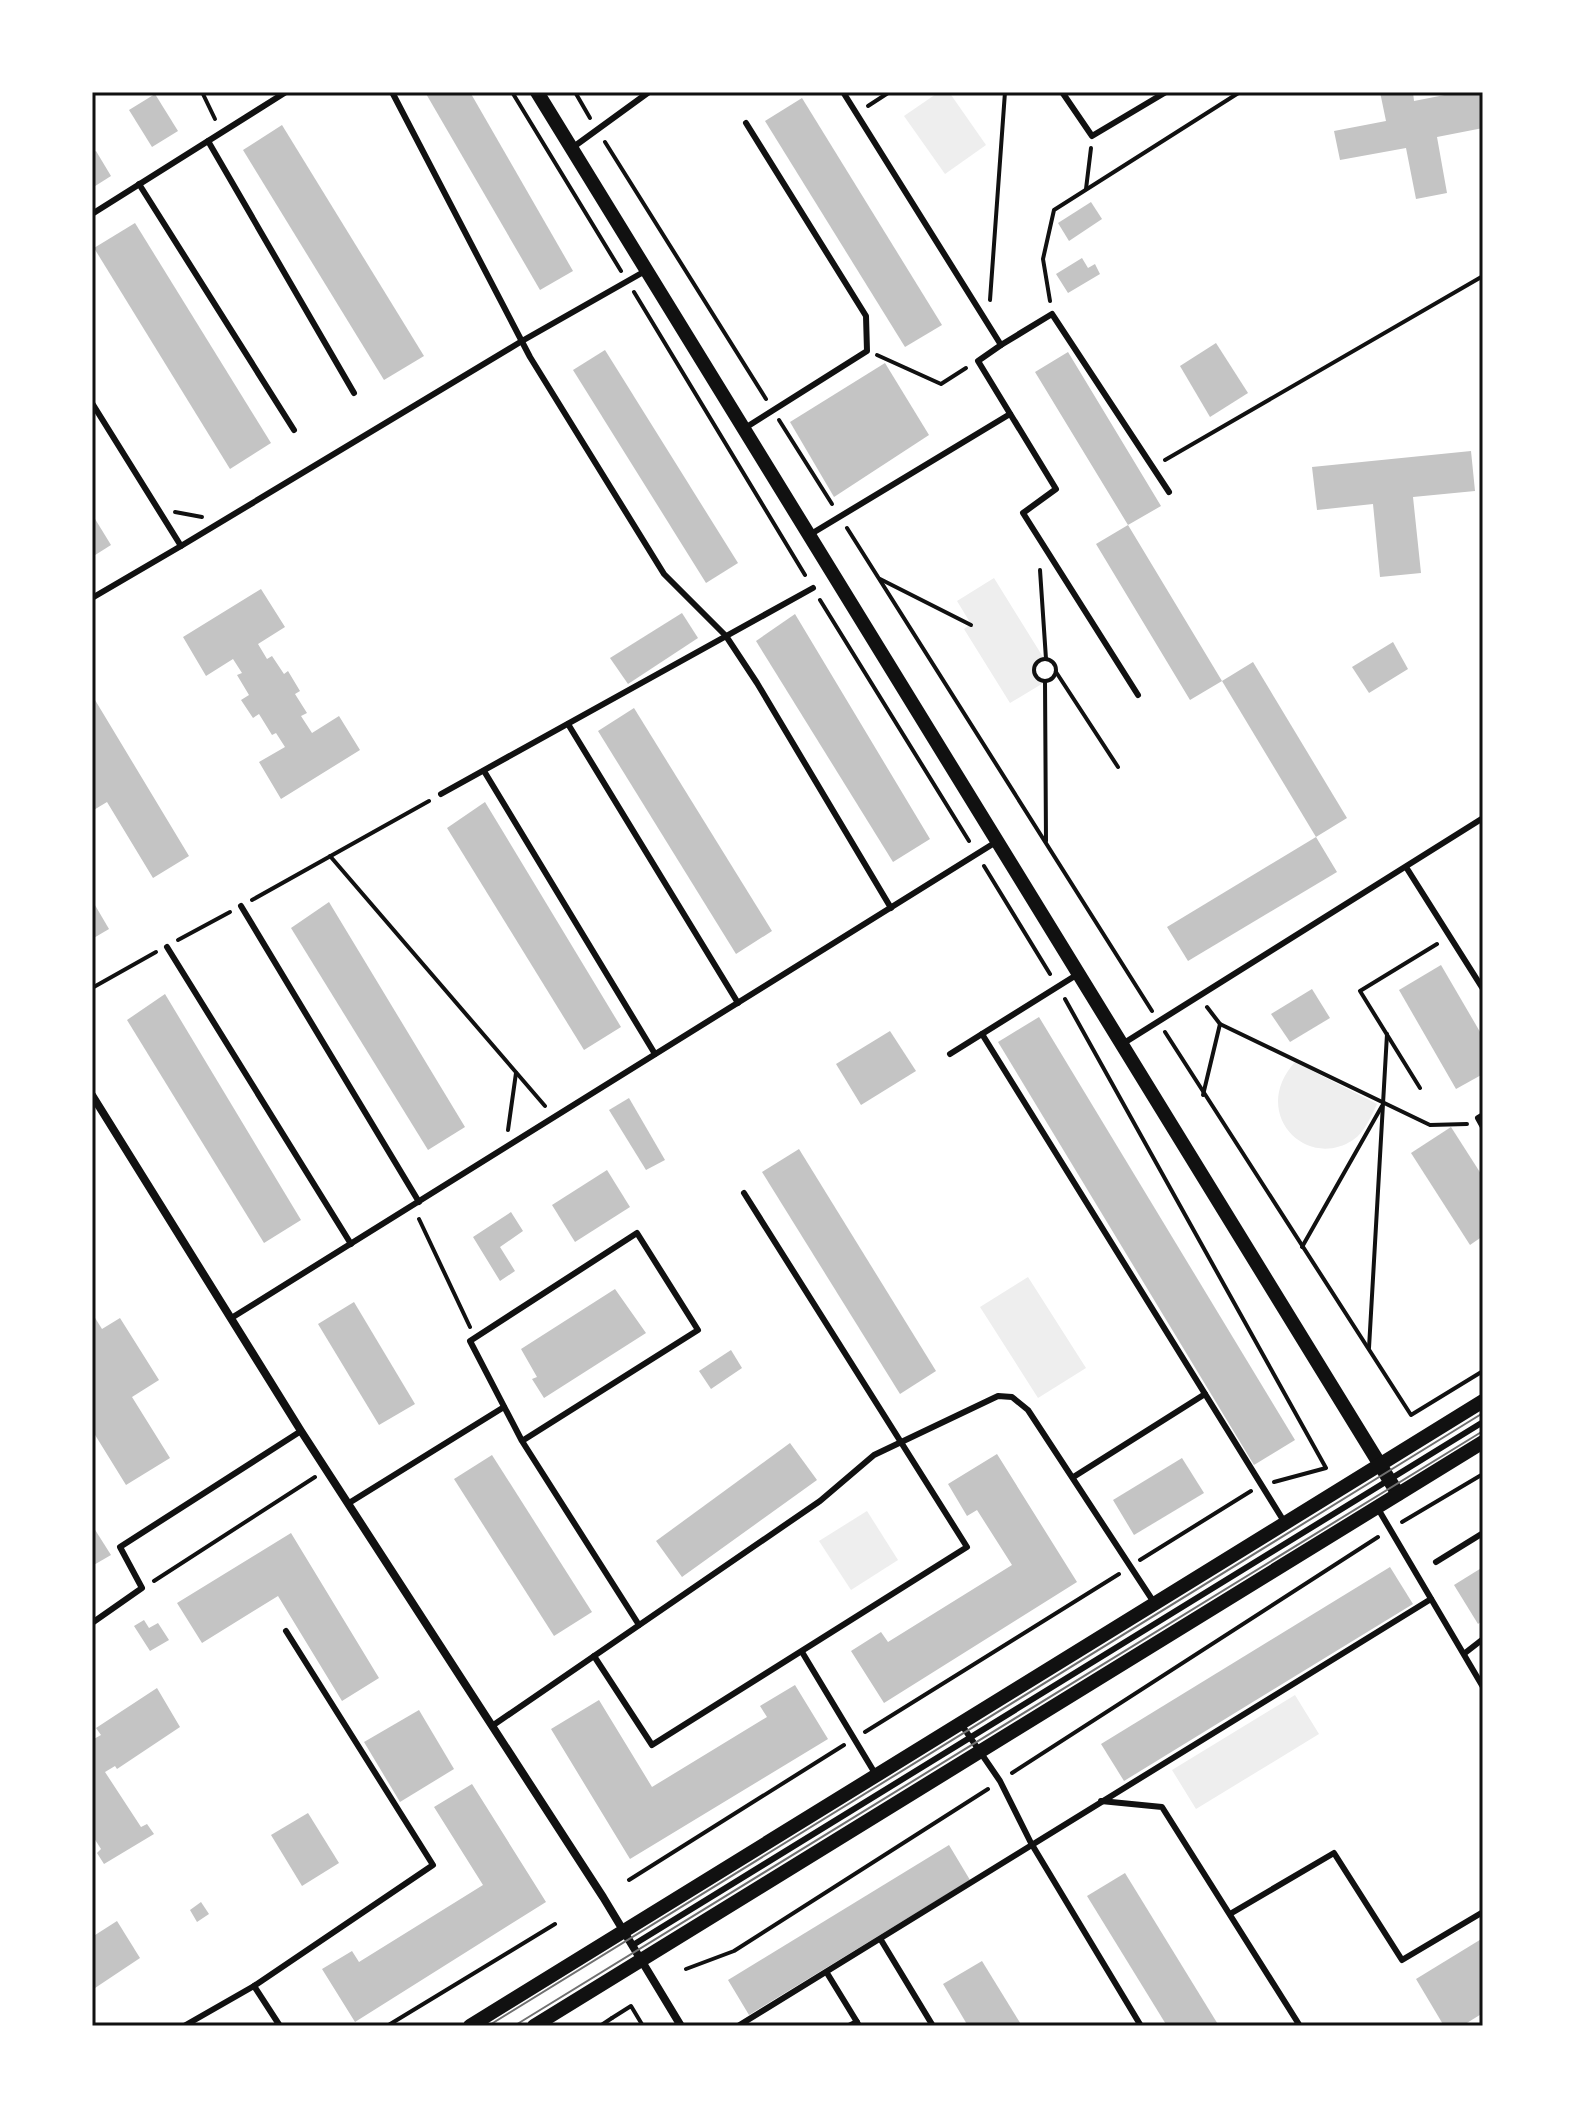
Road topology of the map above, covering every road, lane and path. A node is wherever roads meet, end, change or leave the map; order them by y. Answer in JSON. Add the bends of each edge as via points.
{"nodes":[{"id":1,"x":202,"y":92,"type":"edge"},
{"id":2,"x":286,"y":92,"type":"edge"},
{"id":3,"x":392,"y":92,"type":"edge"},
{"id":4,"x":512,"y":92,"type":"edge"},
{"id":5,"x":537,"y":92,"type":"edge"},
{"id":6,"x":575,"y":92,"type":"edge"},
{"id":7,"x":649,"y":92,"type":"edge"},
{"id":8,"x":843,"y":92,"type":"edge"},
{"id":9,"x":897,"y":92,"type":"edge"},
{"id":10,"x":1005,"y":92,"type":"edge"},
{"id":11,"x":1062,"y":92,"type":"edge"},
{"id":12,"x":1166,"y":92,"type":"edge"},
{"id":13,"x":1240,"y":92,"type":"edge"},
{"id":14,"x":856,"y":113,"type":"junction"},
{"id":15,"x":746,"y":123,"type":"dead end"},
{"id":16,"x":597,"y":130,"type":"junction"},
{"id":17,"x":222,"y":132,"type":"junction"},
{"id":18,"x":1092,"y":136,"type":"junction"},
{"id":19,"x":208,"y":141,"type":"junction"},
{"id":20,"x":572,"y":148,"type":"junction"},
{"id":21,"x":139,"y":184,"type":"junction"},
{"id":22,"x":1086,"y":189,"type":"junction"},
{"id":23,"x":92,"y":214,"type":"edge"},
{"id":24,"x":647,"y":270,"type":"junction"},
{"id":25,"x":1483,"y":276,"type":"edge"},
{"id":26,"x":627,"y":282,"type":"junction"},
{"id":27,"x":1052,"y":314,"type":"junction"},
{"id":28,"x":989,"y":326,"type":"junction"},
{"id":29,"x":522,"y":341,"type":"junction"},
{"id":30,"x":1001,"y":345,"type":"junction"},
{"id":31,"x":867,"y":351,"type":"junction"},
{"id":32,"x":978,"y":361,"type":"junction"},
{"id":33,"x":354,"y":393,"type":"dead end"},
{"id":34,"x":92,"y":403,"type":"edge"},
{"id":35,"x":773,"y":411,"type":"junction"},
{"id":36,"x":1010,"y":414,"type":"junction"},
{"id":37,"x":745,"y":428,"type":"junction"},
{"id":38,"x":294,"y":430,"type":"dead end"},
{"id":39,"x":1153,"y":467,"type":"junction"},
{"id":40,"x":1169,"y":492,"type":"dead end"},
{"id":41,"x":158,"y":509,"type":"junction"},
{"id":42,"x":840,"y":516,"type":"junction"},
{"id":43,"x":220,"y":521,"type":"junction"},
{"id":44,"x":810,"y":534,"type":"junction"},
{"id":45,"x":1038,"y":537,"type":"junction"},
{"id":46,"x":181,"y":546,"type":"junction"},
{"id":47,"x":878,"y":578,"type":"junction"},
{"id":48,"x":813,"y":588,"type":"junction"},
{"id":49,"x":92,"y":598,"type":"edge"},
{"id":50,"x":971,"y":625,"type":"dead end"},
{"id":51,"x":726,"y":636,"type":"junction"},
{"id":52,"x":1046,"y":659,"type":"junction"},
{"id":53,"x":1056,"y":672,"type":"junction"},
{"id":54,"x":1045,"y":681,"type":"junction"},
{"id":55,"x":1138,"y":695,"type":"dead end"},
{"id":56,"x":568,"y":724,"type":"junction"},
{"id":57,"x":1118,"y":767,"type":"dead end"},
{"id":58,"x":484,"y":771,"type":"junction"},
{"id":59,"x":441,"y":794,"type":"joint"},
{"id":60,"x":1483,"y":818,"type":"edge"},
{"id":61,"x":999,"y":840,"type":"junction"},
{"id":62,"x":1046,"y":844,"type":"junction"},
{"id":63,"x":977,"y":854,"type":"junction"},
{"id":64,"x":330,"y":856,"type":"junction"},
{"id":65,"x":1406,"y":867,"type":"junction"},
{"id":66,"x":241,"y":906,"type":"junction"},
{"id":67,"x":891,"y":908,"type":"junction"},
{"id":68,"x":1450,"y":936,"type":"junction"},
{"id":69,"x":167,"y":947,"type":"junction"},
{"id":70,"x":1081,"y":972,"type":"junction"},
{"id":71,"x":1058,"y":986,"type":"junction"},
{"id":72,"x":92,"y":988,"type":"edge"},
{"id":73,"x":1483,"y":989,"type":"edge"},
{"id":74,"x":1199,"y":996,"type":"junction"},
{"id":75,"x":738,"y":1003,"type":"junction"},
{"id":76,"x":1158,"y":1021,"type":"junction"},
{"id":77,"x":1220,"y":1024,"type":"junction"},
{"id":78,"x":982,"y":1034,"type":"junction"},
{"id":79,"x":1387,"y":1034,"type":"junction"},
{"id":80,"x":1124,"y":1043,"type":"junction"},
{"id":81,"x":655,"y":1054,"type":"junction"},
{"id":82,"x":950,"y":1054,"type":"dead end"},
{"id":83,"x":516,"y":1073,"type":"junction"},
{"id":84,"x":1420,"y":1088,"type":"dead end"},
{"id":85,"x":92,"y":1095,"type":"edge"},
{"id":86,"x":1203,"y":1095,"type":"junction"},
{"id":87,"x":1383,"y":1104,"type":"junction"},
{"id":88,"x":1483,"y":1115,"type":"edge"},
{"id":89,"x":555,"y":1117,"type":"junction"},
{"id":90,"x":1482,"y":1126,"type":"edge"},
{"id":91,"x":506,"y":1148,"type":"junction"},
{"id":92,"x":744,"y":1193,"type":"dead end"},
{"id":93,"x":416,"y":1204,"type":"junction"},
{"id":94,"x":351,"y":1244,"type":"junction"},
{"id":95,"x":1302,"y":1247,"type":"junction"},
{"id":96,"x":233,"y":1317,"type":"junction"},
{"id":97,"x":474,"y":1337,"type":"junction"},
{"id":98,"x":1369,"y":1350,"type":"junction"},
{"id":99,"x":1483,"y":1371,"type":"edge"},
{"id":100,"x":1205,"y":1394,"type":"junction"},
{"id":101,"x":1483,"y":1401,"type":"edge"},
{"id":102,"x":504,"y":1407,"type":"junction"},
{"id":103,"x":1483,"y":1422,"type":"edge"},
{"id":104,"x":301,"y":1431,"type":"junction"},
{"id":105,"x":522,"y":1441,"type":"junction"},
{"id":106,"x":902,"y":1442,"type":"junction"},
{"id":107,"x":1483,"y":1442,"type":"edge"},
{"id":108,"x":1380,"y":1465,"type":"junction"},
{"id":109,"x":327,"y":1469,"type":"junction"},
{"id":110,"x":1483,"y":1474,"type":"edge"},
{"id":111,"x":1075,"y":1476,"type":"junction"},
{"id":112,"x":1389,"y":1479,"type":"junction"},
{"id":113,"x":1260,"y":1485,"type":"junction"},
{"id":114,"x":1398,"y":1494,"type":"junction"},
{"id":115,"x":349,"y":1503,"type":"junction"},
{"id":116,"x":1377,"y":1507,"type":"junction"},
{"id":117,"x":1285,"y":1523,"type":"junction"},
{"id":118,"x":1390,"y":1529,"type":"junction"},
{"id":119,"x":1483,"y":1533,"type":"edge"},
{"id":120,"x":1436,"y":1562,"type":"dead end"},
{"id":121,"x":1131,"y":1566,"type":"junction"},
{"id":122,"x":142,"y":1588,"type":"junction"},
{"id":123,"x":1431,"y":1599,"type":"junction"},
{"id":124,"x":1155,"y":1604,"type":"junction"},
{"id":125,"x":92,"y":1623,"type":"edge"},
{"id":126,"x":639,"y":1625,"type":"junction"},
{"id":127,"x":286,"y":1631,"type":"dead end"},
{"id":128,"x":1483,"y":1639,"type":"edge"},
{"id":129,"x":802,"y":1652,"type":"junction"},
{"id":130,"x":1465,"y":1653,"type":"junction"},
{"id":131,"x":594,"y":1656,"type":"junction"},
{"id":132,"x":1483,"y":1687,"type":"edge"},
{"id":133,"x":961,"y":1723,"type":"junction"},
{"id":134,"x":492,"y":1726,"type":"junction"},
{"id":135,"x":970,"y":1737,"type":"junction"},
{"id":136,"x":854,"y":1738,"type":"junction"},
{"id":137,"x":980,"y":1751,"type":"junction"},
{"id":138,"x":876,"y":1775,"type":"junction"},
{"id":139,"x":1000,"y":1781,"type":"junction"},
{"id":140,"x":1101,"y":1801,"type":"junction"},
{"id":141,"x":1031,"y":1843,"type":"junction"},
{"id":142,"x":629,"y":1880,"type":"dead end"},
{"id":143,"x":1483,"y":1912,"type":"edge"},
{"id":144,"x":1230,"y":1914,"type":"junction"},
{"id":145,"x":555,"y":1924,"type":"dead end"},
{"id":146,"x":624,"y":1931,"type":"junction"},
{"id":147,"x":881,"y":1940,"type":"junction"},
{"id":148,"x":633,"y":1945,"type":"junction"},
{"id":149,"x":642,"y":1959,"type":"junction"},
{"id":150,"x":686,"y":1969,"type":"dead end"},
{"id":151,"x":827,"y":1973,"type":"junction"},
{"id":152,"x":254,"y":1986,"type":"junction"},
{"id":153,"x":858,"y":2024,"type":"edge"},
{"id":154,"x":184,"y":2026,"type":"edge"},
{"id":155,"x":280,"y":2026,"type":"edge"},
{"id":156,"x":387,"y":2026,"type":"edge"},
{"id":157,"x":470,"y":2026,"type":"edge"},
{"id":158,"x":534,"y":2026,"type":"edge"},
{"id":159,"x":600,"y":2026,"type":"edge"},
{"id":160,"x":643,"y":2026,"type":"edge"},
{"id":161,"x":681,"y":2026,"type":"edge"},
{"id":162,"x":738,"y":2026,"type":"edge"},
{"id":163,"x":849,"y":2026,"type":"edge"},
{"id":164,"x":933,"y":2026,"type":"edge"},
{"id":165,"x":1141,"y":2026,"type":"edge"},
{"id":166,"x":1300,"y":2026,"type":"edge"}],
"edges":[{"from":1,"to":17,"type":"path"},
{"from":2,"to":17,"type":"lane"},
{"from":3,"to":29,"type":"lane"},
{"from":4,"to":26,"type":"path"},
{"from":5,"to":20,"type":"street"},
{"from":6,"to":16,"type":"path"},
{"from":7,"to":16,"type":"lane"},
{"from":8,"to":14,"type":"lane"},
{"from":9,"to":14,"type":"path"},
{"from":10,"to":28,"type":"path"},
{"from":11,"to":18,"type":"lane"},
{"from":12,"to":18,"type":"lane"},
{"from":13,"to":22,"type":"path"},
{"from":14,"to":28,"type":"lane"},
{"from":15,"to":31,"type":"lane","via":[[866,316]]},
{"from":16,"to":20,"type":"lane"},
{"from":16,"to":35,"type":"path"},
{"from":17,"to":19,"type":"lane"},
{"from":18,"to":22,"type":"path"},
{"from":19,"to":21,"type":"lane"},
{"from":19,"to":33,"type":"lane"},
{"from":20,"to":24,"type":"street"},
{"from":21,"to":23,"type":"lane"},
{"from":21,"to":38,"type":"lane"},
{"from":22,"to":27,"type":"path","via":[[1054,210],[1046,232],[1043,259]]},
{"from":24,"to":26,"type":"lane"},
{"from":24,"to":37,"type":"street"},
{"from":25,"to":39,"type":"path"},
{"from":26,"to":29,"type":"lane"},
{"from":26,"to":48,"type":"path"},
{"from":27,"to":30,"type":"lane"},
{"from":27,"to":39,"type":"lane"},
{"from":28,"to":30,"type":"lane"},
{"from":29,"to":43,"type":"lane"},
{"from":29,"to":51,"type":"lane","via":[[664,574]]},
{"from":30,"to":32,"type":"lane"},
{"from":31,"to":32,"type":"path","via":[[941,384]]},
{"from":31,"to":35,"type":"lane"},
{"from":32,"to":36,"type":"lane"},
{"from":34,"to":41,"type":"lane"},
{"from":35,"to":37,"type":"lane"},
{"from":35,"to":42,"type":"path"},
{"from":36,"to":42,"type":"lane"},
{"from":36,"to":45,"type":"lane","via":[[1056,489],[1023,513]]},
{"from":37,"to":44,"type":"street"},
{"from":39,"to":40,"type":"lane"},
{"from":41,"to":43,"type":"path"},
{"from":41,"to":46,"type":"lane"},
{"from":42,"to":44,"type":"lane"},
{"from":42,"to":47,"type":"path"},
{"from":43,"to":46,"type":"lane"},
{"from":44,"to":61,"type":"street"},
{"from":45,"to":52,"type":"path"},
{"from":45,"to":55,"type":"lane"},
{"from":46,"to":49,"type":"lane"},
{"from":47,"to":50,"type":"path"},
{"from":47,"to":62,"type":"path"},
{"from":48,"to":51,"type":"lane"},
{"from":48,"to":63,"type":"path"},
{"from":51,"to":56,"type":"lane"},
{"from":51,"to":67,"type":"lane"},
{"from":52,"to":53,"type":"path"},
{"from":52,"to":54,"type":"path","via":[[1034,670]]},
{"from":53,"to":54,"type":"path"},
{"from":53,"to":57,"type":"path"},
{"from":54,"to":62,"type":"path"},
{"from":56,"to":58,"type":"lane"},
{"from":56,"to":75,"type":"lane"},
{"from":58,"to":59,"type":"lane"},
{"from":58,"to":81,"type":"lane"},
{"from":59,"to":64,"type":"path"},
{"from":60,"to":65,"type":"lane"},
{"from":61,"to":63,"type":"lane"},
{"from":61,"to":70,"type":"street"},
{"from":62,"to":76,"type":"path"},
{"from":63,"to":67,"type":"lane"},
{"from":63,"to":71,"type":"path"},
{"from":64,"to":66,"type":"path"},
{"from":64,"to":83,"type":"path"},
{"from":65,"to":68,"type":"lane"},
{"from":65,"to":74,"type":"lane"},
{"from":66,"to":69,"type":"path"},
{"from":66,"to":93,"type":"lane"},
{"from":67,"to":75,"type":"lane"},
{"from":68,"to":73,"type":"lane"},
{"from":68,"to":79,"type":"path","via":[[1360,991]]},
{"from":69,"to":72,"type":"path"},
{"from":69,"to":94,"type":"lane"},
{"from":70,"to":71,"type":"lane"},
{"from":70,"to":80,"type":"street"},
{"from":71,"to":78,"type":"lane"},
{"from":71,"to":113,"type":"path","via":[[1326,1468]]},
{"from":74,"to":76,"type":"lane"},
{"from":74,"to":77,"type":"path"},
{"from":75,"to":81,"type":"lane"},
{"from":76,"to":80,"type":"lane"},
{"from":76,"to":86,"type":"path"},
{"from":77,"to":86,"type":"path"},
{"from":77,"to":87,"type":"path"},
{"from":78,"to":82,"type":"lane"},
{"from":78,"to":100,"type":"lane"},
{"from":79,"to":84,"type":"path"},
{"from":79,"to":87,"type":"path"},
{"from":80,"to":108,"type":"street"},
{"from":81,"to":89,"type":"lane"},
{"from":83,"to":89,"type":"path"},
{"from":83,"to":91,"type":"path"},
{"from":85,"to":96,"type":"street"},
{"from":86,"to":95,"type":"path"},
{"from":87,"to":90,"type":"path","via":[[1430,1125]]},
{"from":87,"to":95,"type":"path"},
{"from":87,"to":98,"type":"path"},
{"from":88,"to":90,"type":"lane","via":[[1478,1118]]},
{"from":89,"to":91,"type":"lane"},
{"from":91,"to":93,"type":"lane"},
{"from":92,"to":106,"type":"lane"},
{"from":93,"to":94,"type":"lane"},
{"from":93,"to":97,"type":"path"},
{"from":94,"to":96,"type":"lane"},
{"from":95,"to":98,"type":"path"},
{"from":96,"to":104,"type":"street"},
{"from":97,"to":102,"type":"lane","via":[[470,1341]]},
{"from":97,"to":105,"type":"lane","via":[[637,1233],[698,1330]]},
{"from":98,"to":99,"type":"path","via":[[1411,1415]]},
{"from":100,"to":111,"type":"lane"},
{"from":100,"to":113,"type":"lane"},
{"from":101,"to":108,"type":"street"},
{"from":102,"to":105,"type":"lane"},
{"from":102,"to":115,"type":"lane"},
{"from":103,"to":112,"type":"lane"},
{"from":104,"to":109,"type":"street"},
{"from":104,"to":122,"type":"lane","via":[[120,1547]]},
{"from":105,"to":126,"type":"lane"},
{"from":106,"to":111,"type":"lane","via":[[998,1396],[1012,1397],[1028,1410]]},
{"from":106,"to":126,"type":"lane","via":[[874,1455],[820,1501]]},
{"from":106,"to":129,"type":"lane","via":[[967,1547]]},
{"from":107,"to":114,"type":"street"},
{"from":108,"to":112,"type":"street"},
{"from":108,"to":117,"type":"street"},
{"from":109,"to":115,"type":"street"},
{"from":109,"to":122,"type":"path"},
{"from":110,"to":118,"type":"path"},
{"from":111,"to":121,"type":"lane"},
{"from":112,"to":114,"type":"street"},
{"from":112,"to":135,"type":"lane"},
{"from":113,"to":117,"type":"lane"},
{"from":113,"to":121,"type":"path"},
{"from":114,"to":116,"type":"street"},
{"from":115,"to":134,"type":"street"},
{"from":116,"to":118,"type":"lane"},
{"from":116,"to":137,"type":"street"},
{"from":117,"to":124,"type":"street"},
{"from":118,"to":123,"type":"lane"},
{"from":118,"to":139,"type":"path"},
{"from":119,"to":120,"type":"lane"},
{"from":121,"to":124,"type":"lane"},
{"from":121,"to":136,"type":"path"},
{"from":122,"to":125,"type":"lane"},
{"from":123,"to":130,"type":"lane"},
{"from":123,"to":140,"type":"lane"},
{"from":124,"to":133,"type":"street"},
{"from":126,"to":131,"type":"lane"},
{"from":127,"to":152,"type":"lane","via":[[433,1865]]},
{"from":128,"to":130,"type":"lane"},
{"from":129,"to":131,"type":"lane","via":[[652,1745]]},
{"from":129,"to":136,"type":"lane"},
{"from":130,"to":132,"type":"lane"},
{"from":131,"to":134,"type":"lane"},
{"from":133,"to":135,"type":"lane"},
{"from":133,"to":138,"type":"street"},
{"from":134,"to":146,"type":"street"},
{"from":135,"to":137,"type":"lane"},
{"from":135,"to":148,"type":"lane"},
{"from":136,"to":138,"type":"lane"},
{"from":136,"to":142,"type":"path"},
{"from":137,"to":139,"type":"lane"},
{"from":137,"to":149,"type":"street"},
{"from":138,"to":146,"type":"street"},
{"from":139,"to":141,"type":"lane"},
{"from":139,"to":150,"type":"path","via":[[734,1951]]},
{"from":140,"to":141,"type":"lane"},
{"from":140,"to":144,"type":"lane","via":[[1162,1807]]},
{"from":141,"to":147,"type":"lane"},
{"from":141,"to":165,"type":"lane"},
{"from":143,"to":144,"type":"lane","via":[[1402,1960],[1334,1853]]},
{"from":144,"to":166,"type":"lane"},
{"from":145,"to":156,"type":"path"},
{"from":146,"to":148,"type":"street"},
{"from":146,"to":157,"type":"street"},
{"from":147,"to":151,"type":"lane"},
{"from":147,"to":164,"type":"lane"},
{"from":148,"to":149,"type":"street"},
{"from":149,"to":158,"type":"street"},
{"from":149,"to":161,"type":"street"},
{"from":151,"to":153,"type":"lane"},
{"from":151,"to":162,"type":"lane"},
{"from":152,"to":154,"type":"lane"},
{"from":152,"to":155,"type":"lane"},
{"from":153,"to":163,"type":"lane"},
{"from":159,"to":160,"type":"path","via":[[631,2006]]}]}
